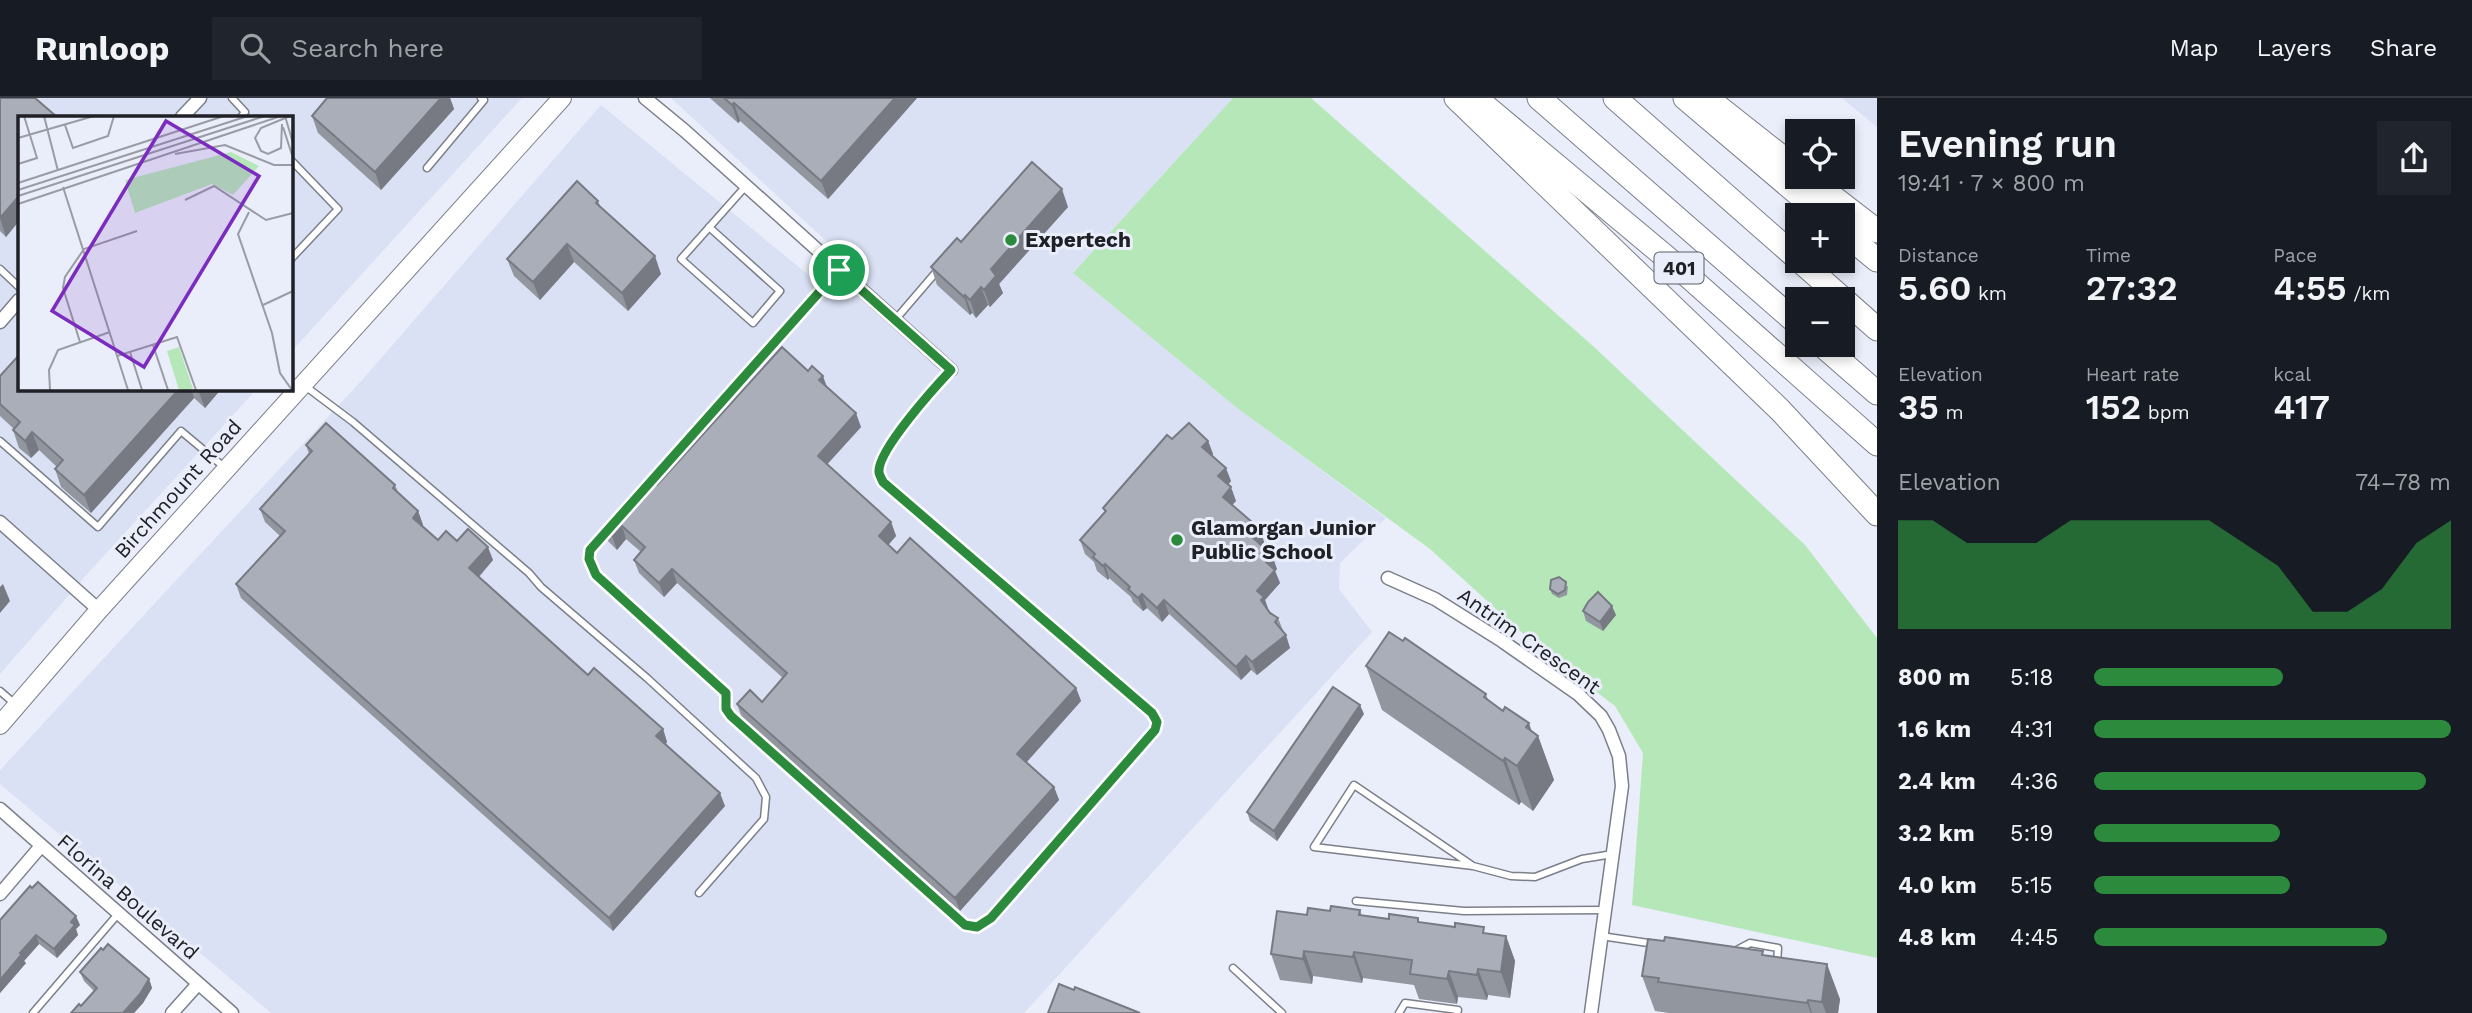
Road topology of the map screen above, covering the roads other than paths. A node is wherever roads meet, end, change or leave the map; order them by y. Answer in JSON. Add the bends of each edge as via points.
{"nodes":[{"id":1,"x":200,"y":98,"type":"edge"},
{"id":2,"x":232,"y":98,"type":"edge"},
{"id":3,"x":481,"y":98,"type":"edge"},
{"id":4,"x":562,"y":98,"type":"edge"},
{"id":5,"x":645,"y":98,"type":"edge"},
{"id":6,"x":1456,"y":98,"type":"edge"},
{"id":7,"x":1476,"y":98,"type":"edge"},
{"id":8,"x":1539,"y":98,"type":"edge"},
{"id":9,"x":1615,"y":98,"type":"edge"},
{"id":10,"x":1685,"y":98,"type":"edge"},
{"id":11,"x":1706,"y":98,"type":"edge"},
{"id":12,"x":183,"y":116,"type":"edge"},
{"id":13,"x":246,"y":116,"type":"edge"},
{"id":14,"x":1785,"y":160,"type":"edge"},
{"id":15,"x":292,"y":161,"type":"edge"},
{"id":16,"x":427,"y":168,"type":"dead end"},
{"id":17,"x":745,"y":187,"type":"junction"},
{"id":18,"x":1823,"y":189,"type":"edge"},
{"id":19,"x":1809,"y":203,"type":"edge"},
{"id":20,"x":709,"y":227,"type":"junction"},
{"id":21,"x":1877,"y":231,"type":"edge"},
{"id":22,"x":1855,"y":242,"type":"edge"},
{"id":23,"x":1785,"y":247,"type":"edge"},
{"id":24,"x":292,"y":258,"type":"edge"},
{"id":25,"x":1877,"y":260,"type":"edge"},
{"id":26,"x":944,"y":264,"type":"edge"},
{"id":27,"x":0,"y":269,"type":"edge"},
{"id":28,"x":839,"y":270,"type":"junction"},
{"id":29,"x":1815,"y":273,"type":"edge"},
{"id":30,"x":18,"y":286,"type":"edge"},
{"id":31,"x":18,"y":301,"type":"edge"},
{"id":32,"x":1785,"y":313,"type":"edge"},
{"id":33,"x":895,"y":320,"type":"junction"},
{"id":34,"x":0,"y":322,"type":"edge"},
{"id":35,"x":1877,"y":329,"type":"edge"},
{"id":36,"x":1836,"y":357,"type":"edge"},
{"id":37,"x":951,"y":370,"type":"joint"},
{"id":38,"x":303,"y":385,"type":"junction"},
{"id":39,"x":1877,"y":393,"type":"edge"},
{"id":40,"x":0,"y":441,"type":"edge"},
{"id":41,"x":1877,"y":443,"type":"edge"},
{"id":42,"x":226,"y":469,"type":"junction"},
{"id":43,"x":645,"y":487,"type":"edge"},
{"id":44,"x":1877,"y":514,"type":"edge"},
{"id":45,"x":618,"y":519,"type":"edge"},
{"id":46,"x":0,"y":522,"type":"edge"},
{"id":47,"x":1388,"y":578,"type":"dead end"},
{"id":48,"x":99,"y":610,"type":"junction"},
{"id":49,"x":0,"y":691,"type":"edge"},
{"id":50,"x":16,"y":706,"type":"junction"},
{"id":51,"x":0,"y":725,"type":"edge"},
{"id":52,"x":0,"y":809,"type":"edge"},
{"id":53,"x":41,"y":846,"type":"junction"},
{"id":54,"x":1613,"y":853,"type":"junction"},
{"id":55,"x":1473,"y":866,"type":"junction"},
{"id":56,"x":699,"y":893,"type":"dead end"},
{"id":57,"x":0,"y":894,"type":"edge"},
{"id":58,"x":1356,"y":901,"type":"dead end"},
{"id":59,"x":1605,"y":910,"type":"junction"},
{"id":60,"x":118,"y":914,"type":"junction"},
{"id":61,"x":1601,"y":936,"type":"junction"},
{"id":62,"x":1658,"y":945,"type":"edge"},
{"id":63,"x":1740,"y":963,"type":"edge"},
{"id":64,"x":1233,"y":968,"type":"dead end"},
{"id":65,"x":1771,"y":971,"type":"edge"},
{"id":66,"x":198,"y":984,"type":"junction"},
{"id":67,"x":33,"y":1013,"type":"edge"},
{"id":68,"x":172,"y":1013,"type":"edge"},
{"id":69,"x":232,"y":1013,"type":"edge"},
{"id":70,"x":1282,"y":1013,"type":"edge"},
{"id":71,"x":1399,"y":1013,"type":"edge"},
{"id":72,"x":1457,"y":1013,"type":"edge"},
{"id":73,"x":1591,"y":1013,"type":"edge"}],
"edges":[{"from":1,"to":12,"type":"street"},
{"from":2,"to":13,"type":"lane"},
{"from":3,"to":16,"type":"lane","via":[[484,100]]},
{"from":4,"to":38,"type":"main road","name":"Birchmount Road"},
{"from":5,"to":17,"type":"street"},
{"from":6,"to":44,"type":"highway","via":[[1780,410]]},
{"from":7,"to":41,"type":"highway","number":"401","via":[[1679,268]]},
{"from":8,"to":32,"type":"highway","number":"401"},
{"from":9,"to":23,"type":"highway"},
{"from":10,"to":19,"type":"highway"},
{"from":11,"to":14,"type":"highway"},
{"from":15,"to":24,"type":"lane","via":[[338,209]]},
{"from":17,"to":20,"type":"lane"},
{"from":17,"to":28,"type":"street"},
{"from":18,"to":21,"type":"highway"},
{"from":20,"to":20,"type":"lane","via":[[681,259],[753,323],[780,291]]},
{"from":22,"to":25,"type":"highway"},
{"from":26,"to":33,"type":"lane"},
{"from":27,"to":30,"type":"lane"},
{"from":28,"to":33,"type":"street"},
{"from":28,"to":43,"type":"lane"},
{"from":29,"to":35,"type":"highway"},
{"from":31,"to":34,"type":"street"},
{"from":33,"to":37,"type":"street"},
{"from":36,"to":39,"type":"highway"},
{"from":37,"to":45,"type":"lane","via":[[904,423],[880,464],[883,482],[1157,722],[1155,730],[1010,897],[977,927],[965,925],[731,716],[726,693],[596,575],[590,550]]},
{"from":38,"to":42,"type":"main road","name":"Birchmount Road"},
{"from":38,"to":56,"type":"lane","via":[[353,422],[529,573],[756,778],[766,797],[764,819]]},
{"from":40,"to":42,"type":"lane","via":[[98,527],[181,431]]},
{"from":42,"to":48,"type":"main road","name":"Birchmount Road"},
{"from":46,"to":48,"type":"street"},
{"from":47,"to":54,"type":"street","name":"Antrim Crescent","via":[[1435,599],[1502,641],[1568,686],[1601,716],[1622,771]]},
{"from":48,"to":50,"type":"main road","name":"Birchmount Road"},
{"from":49,"to":50,"type":"lane"},
{"from":50,"to":51,"type":"main road","name":"Birchmount Road"},
{"from":52,"to":53,"type":"street","name":"Florina Boulevard"},
{"from":53,"to":57,"type":"street"},
{"from":53,"to":60,"type":"street","name":"Florina Boulevard"},
{"from":54,"to":55,"type":"lane","via":[[1535,877]]},
{"from":54,"to":59,"type":"street","name":"Antrim Crescent"},
{"from":55,"to":55,"type":"lane","via":[[1370,852],[1314,847],[1354,785]]},
{"from":58,"to":59,"type":"lane","via":[[1464,911]]},
{"from":59,"to":61,"type":"street","name":"Antrim Crescent"},
{"from":60,"to":66,"type":"street","name":"Florina Boulevard"},
{"from":60,"to":67,"type":"lane"},
{"from":61,"to":62,"type":"lane"},
{"from":61,"to":73,"type":"street","name":"Antrim Crescent"},
{"from":63,"to":65,"type":"lane","via":[[1732,954],[1743,945],[1778,948],[1776,970]]},
{"from":64,"to":70,"type":"lane"},
{"from":66,"to":68,"type":"street"},
{"from":66,"to":69,"type":"street","name":"Florina Boulevard"},
{"from":71,"to":72,"type":"lane","via":[[1405,1003]]}]}
